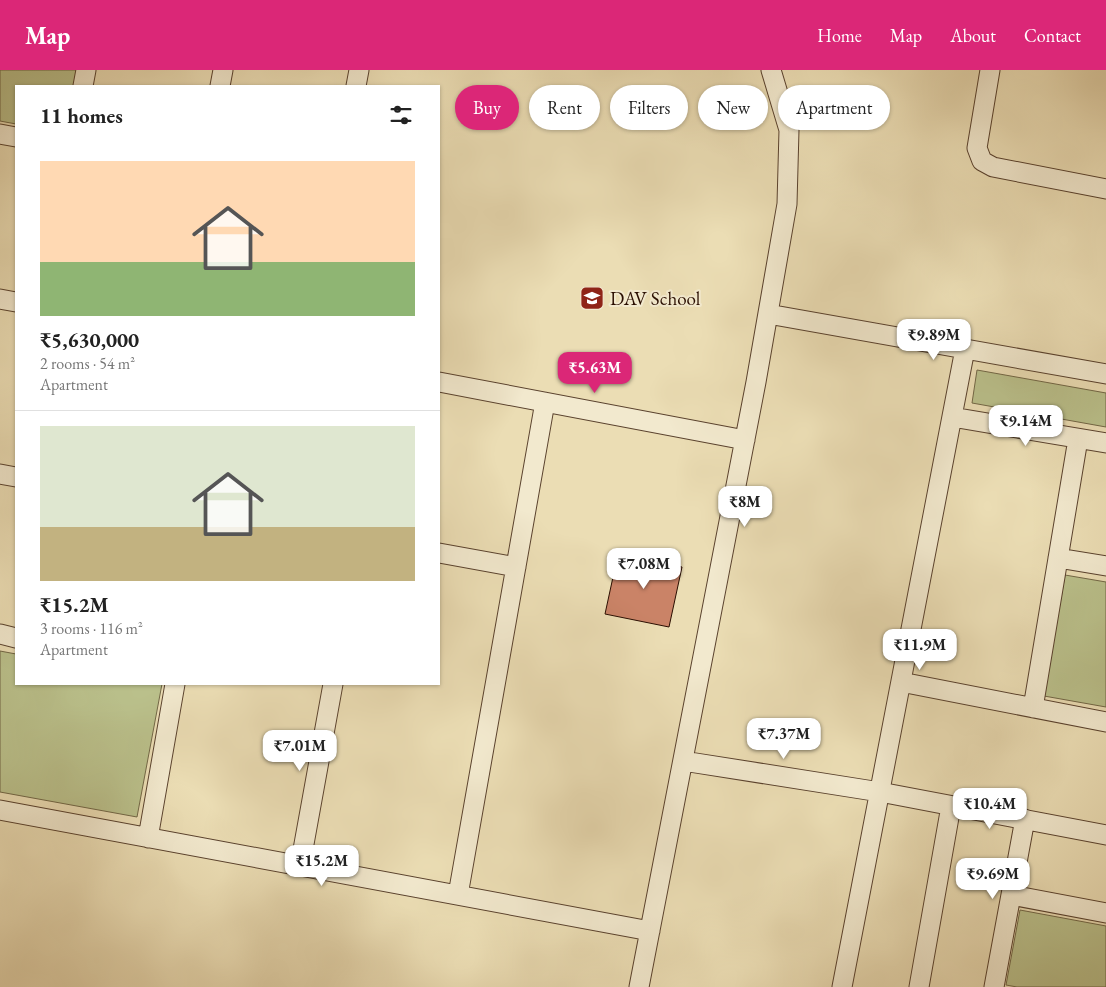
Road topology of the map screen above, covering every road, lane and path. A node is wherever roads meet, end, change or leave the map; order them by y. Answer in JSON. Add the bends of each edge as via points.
{"nodes":[{"id":1,"x":86,"y":70,"type":"edge"},
{"id":2,"x":223,"y":70,"type":"edge"},
{"id":3,"x":359,"y":70,"type":"edge"},
{"id":4,"x":771,"y":70,"type":"edge"},
{"id":5,"x":990,"y":70,"type":"edge"},
{"id":6,"x":83,"y":85,"type":"edge"},
{"id":7,"x":220,"y":85,"type":"edge"},
{"id":8,"x":356,"y":85,"type":"edge"},
{"id":9,"x":0,"y":134,"type":"edge"},
{"id":10,"x":15,"y":137,"type":"edge"},
{"id":11,"x":1106,"y":189,"type":"edge"},
{"id":12,"x":0,"y":298,"type":"edge"},
{"id":13,"x":15,"y":302,"type":"edge"},
{"id":14,"x":768,"y":314,"type":"junction"},
{"id":15,"x":965,"y":349,"type":"junction"},
{"id":16,"x":1106,"y":374,"type":"edge"},
{"id":17,"x":440,"y":382,"type":"edge"},
{"id":18,"x":546,"y":402,"type":"junction"},
{"id":19,"x":952,"y":417,"type":"junction"},
{"id":20,"x":1078,"y":439,"type":"junction"},
{"id":21,"x":745,"y":440,"type":"junction"},
{"id":22,"x":1106,"y":444,"type":"edge"},
{"id":23,"x":0,"y":474,"type":"edge"},
{"id":24,"x":15,"y":476,"type":"edge"},
{"id":25,"x":440,"y":553,"type":"edge"},
{"id":26,"x":1058,"y":558,"type":"junction"},
{"id":27,"x":1106,"y":566,"type":"edge"},
{"id":28,"x":516,"y":567,"type":"junction"},
{"id":29,"x":0,"y":634,"type":"edge"},
{"id":30,"x":15,"y":638,"type":"edge"},
{"id":31,"x":901,"y":682,"type":"junction"},
{"id":32,"x":175,"y":685,"type":"edge"},
{"id":33,"x":333,"y":685,"type":"edge"},
{"id":34,"x":1033,"y":708,"type":"junction"},
{"id":35,"x":1106,"y":722,"type":"edge"},
{"id":36,"x":683,"y":761,"type":"junction"},
{"id":37,"x":880,"y":792,"type":"junction"},
{"id":38,"x":951,"y":806,"type":"junction"},
{"id":39,"x":0,"y":810,"type":"edge"},
{"id":40,"x":1025,"y":819,"type":"junction"},
{"id":41,"x":1106,"y":835,"type":"edge"},
{"id":42,"x":148,"y":838,"type":"junction"},
{"id":43,"x":300,"y":866,"type":"junction"},
{"id":44,"x":458,"y":895,"type":"junction"},
{"id":45,"x":1011,"y":895,"type":"junction"},
{"id":46,"x":1106,"y":913,"type":"edge"},
{"id":47,"x":650,"y":931,"type":"junction"},
{"id":48,"x":639,"y":987,"type":"edge"},
{"id":49,"x":842,"y":987,"type":"edge"},
{"id":50,"x":919,"y":987,"type":"edge"},
{"id":51,"x":994,"y":987,"type":"edge"}],
"edges":[{"from":1,"to":6,"type":"street"},
{"from":2,"to":7,"type":"street"},
{"from":3,"to":8,"type":"street"},
{"from":4,"to":14,"type":"street","via":[[789,130],[787,204]]},
{"from":5,"to":11,"type":"street","via":[[976,148],[982,161],[993,167]]},
{"from":9,"to":10,"type":"street"},
{"from":12,"to":13,"type":"street"},
{"from":14,"to":15,"type":"street"},
{"from":14,"to":21,"type":"street"},
{"from":15,"to":16,"type":"street"},
{"from":15,"to":19,"type":"street"},
{"from":17,"to":18,"type":"street"},
{"from":18,"to":21,"type":"street"},
{"from":18,"to":28,"type":"street"},
{"from":19,"to":20,"type":"street"},
{"from":19,"to":31,"type":"street"},
{"from":20,"to":22,"type":"street"},
{"from":20,"to":26,"type":"street"},
{"from":21,"to":36,"type":"street"},
{"from":23,"to":24,"type":"street"},
{"from":25,"to":28,"type":"street"},
{"from":26,"to":27,"type":"street"},
{"from":26,"to":34,"type":"street"},
{"from":28,"to":44,"type":"street"},
{"from":29,"to":30,"type":"street"},
{"from":31,"to":34,"type":"street"},
{"from":31,"to":37,"type":"street"},
{"from":32,"to":42,"type":"street"},
{"from":33,"to":43,"type":"street"},
{"from":34,"to":35,"type":"street"},
{"from":36,"to":37,"type":"street"},
{"from":36,"to":47,"type":"street"},
{"from":37,"to":38,"type":"street"},
{"from":37,"to":49,"type":"street"},
{"from":38,"to":40,"type":"street"},
{"from":38,"to":50,"type":"street"},
{"from":39,"to":42,"type":"street"},
{"from":40,"to":41,"type":"street"},
{"from":40,"to":45,"type":"street"},
{"from":42,"to":43,"type":"street"},
{"from":43,"to":44,"type":"street"},
{"from":44,"to":47,"type":"street"},
{"from":45,"to":46,"type":"street"},
{"from":45,"to":51,"type":"street"},
{"from":47,"to":48,"type":"street"}]}
